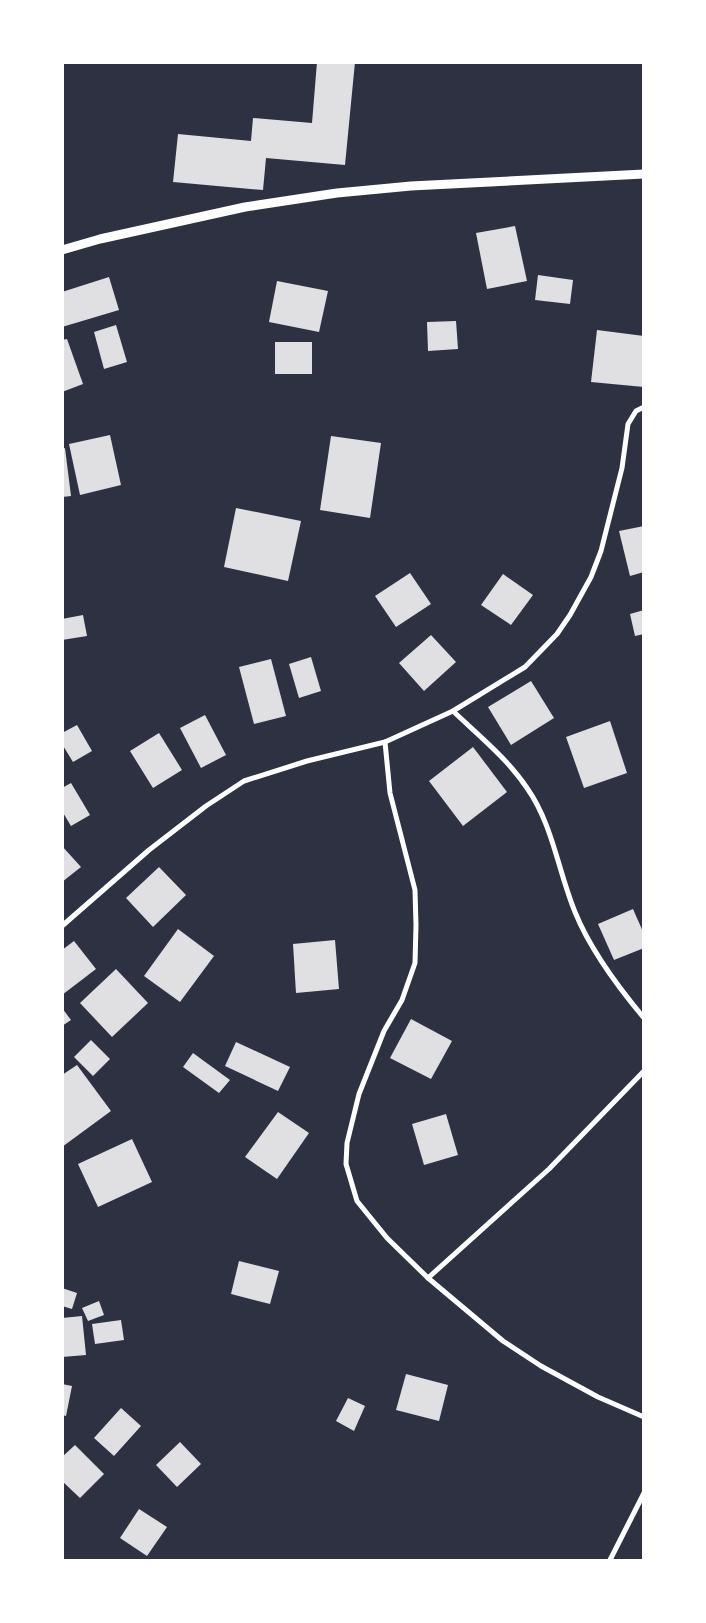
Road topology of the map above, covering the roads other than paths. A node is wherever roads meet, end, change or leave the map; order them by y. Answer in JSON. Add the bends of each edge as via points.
{"nodes":[{"id":1,"x":644,"y":174,"type":"edge"},
{"id":2,"x":62,"y":250,"type":"edge"},
{"id":3,"x":644,"y":407,"type":"edge"},
{"id":4,"x":452,"y":711,"type":"junction"},
{"id":5,"x":385,"y":742,"type":"junction"},
{"id":6,"x":62,"y":926,"type":"edge"},
{"id":7,"x":644,"y":1018,"type":"edge"},
{"id":8,"x":644,"y":1071,"type":"edge"},
{"id":9,"x":428,"y":1278,"type":"junction"},
{"id":10,"x":644,"y":1417,"type":"edge"},
{"id":11,"x":644,"y":1493,"type":"edge"},
{"id":12,"x":610,"y":1560,"type":"edge"}],
"edges":[{"from":1,"to":2,"type":"street","via":[[336,193],[245,207]]},
{"from":3,"to":4,"type":"street","via":[[636,411],[628,424],[622,468],[601,551],[570,615],[526,667]]},
{"from":4,"to":5,"type":"street"},
{"from":4,"to":7,"type":"street","via":[[503,758],[527,788],[548,826],[575,914],[625,996]]},
{"from":5,"to":6,"type":"street","via":[[244,781],[149,850]]},
{"from":5,"to":9,"type":"street","via":[[390,793],[415,890],[415,963],[402,1000],[384,1031],[359,1094],[347,1143],[346,1164],[357,1201],[387,1238]]},
{"from":8,"to":9,"type":"street","via":[[549,1168]]},
{"from":9,"to":10,"type":"street","via":[[503,1341],[540,1366]]},
{"from":11,"to":12,"type":"street"}]}
